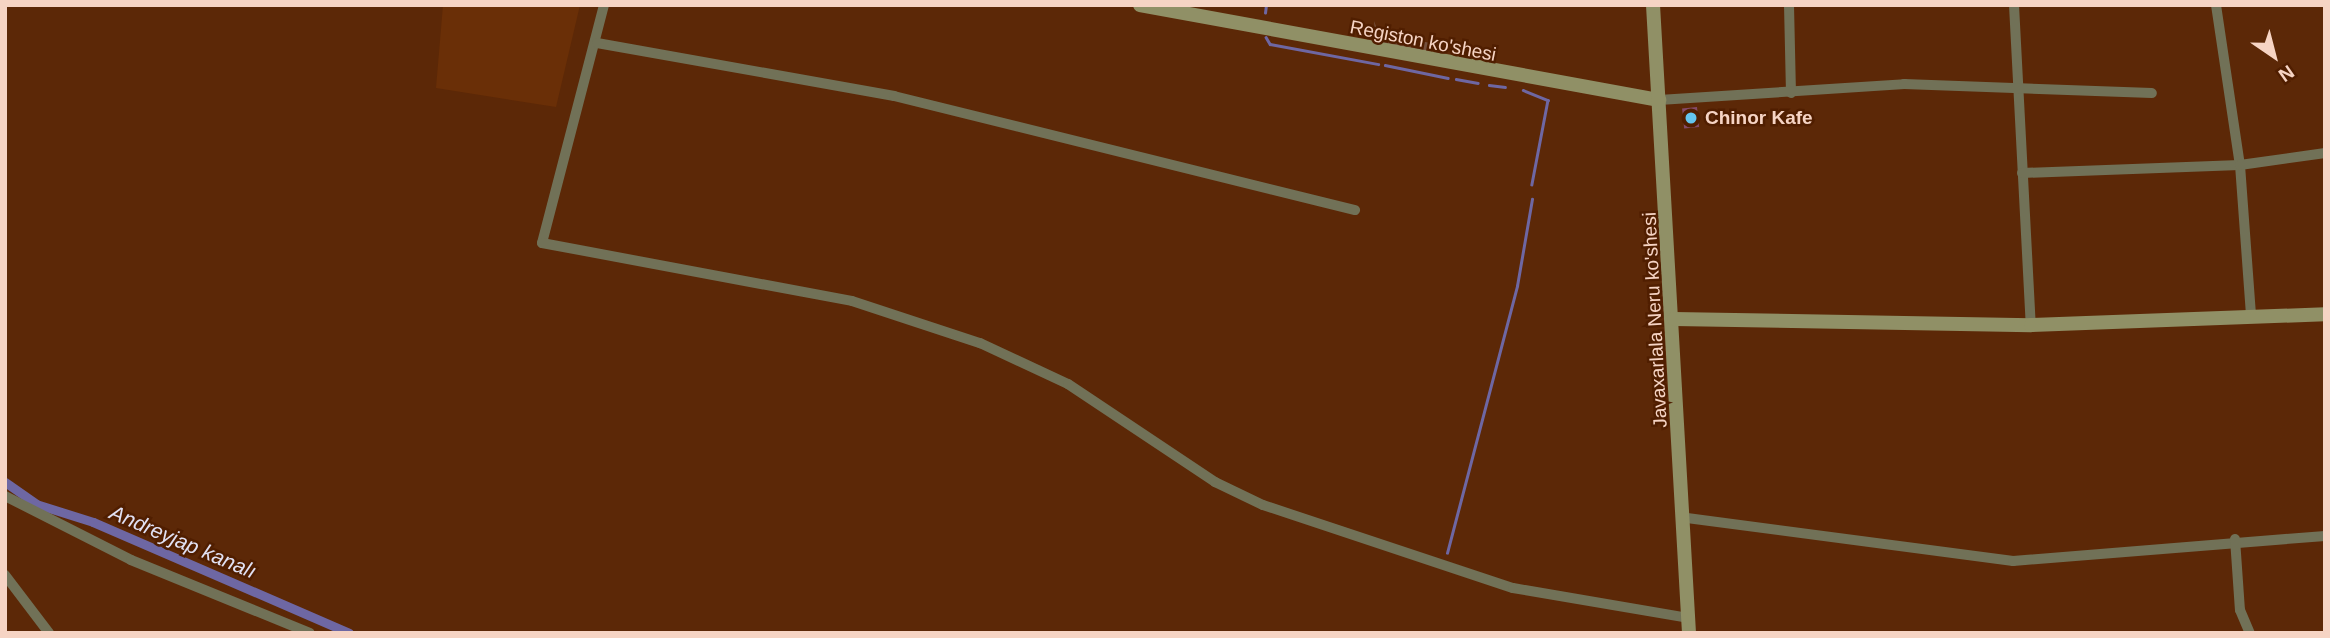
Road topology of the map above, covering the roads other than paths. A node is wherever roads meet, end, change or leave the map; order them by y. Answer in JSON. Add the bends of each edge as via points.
{"nodes":[{"id":1,"x":604,"y":5,"type":"edge"},
{"id":2,"x":1140,"y":5,"type":"edge"},
{"id":3,"x":1653,"y":5,"type":"edge"},
{"id":4,"x":1789,"y":5,"type":"edge"},
{"id":5,"x":2014,"y":5,"type":"edge"},
{"id":6,"x":2216,"y":5,"type":"edge"},
{"id":7,"x":597,"y":43,"type":"junction"},
{"id":8,"x":2017,"y":87,"type":"junction"},
{"id":9,"x":1791,"y":93,"type":"junction"},
{"id":10,"x":2152,"y":93,"type":"dead end"},
{"id":11,"x":1659,"y":100,"type":"junction"},
{"id":12,"x":2325,"y":153,"type":"edge"},
{"id":13,"x":2240,"y":165,"type":"junction"},
{"id":14,"x":2022,"y":173,"type":"junction"},
{"id":15,"x":1355,"y":210,"type":"dead end"},
{"id":16,"x":2325,"y":314,"type":"edge"},
{"id":17,"x":2251,"y":315,"type":"junction"},
{"id":18,"x":1674,"y":319,"type":"junction"},
{"id":19,"x":2031,"y":325,"type":"junction"},
{"id":20,"x":5,"y":496,"type":"edge"},
{"id":21,"x":1686,"y":518,"type":"junction"},
{"id":22,"x":2325,"y":536,"type":"edge"},
{"id":23,"x":2235,"y":540,"type":"junction"},
{"id":24,"x":5,"y":575,"type":"edge"},
{"id":25,"x":1689,"y":626,"type":"edge"},
{"id":26,"x":49,"y":633,"type":"edge"},
{"id":27,"x":310,"y":633,"type":"edge"},
{"id":28,"x":2250,"y":633,"type":"edge"}],
"edges":[{"from":1,"to":7,"type":"street"},
{"from":2,"to":11,"type":"street","name":"Registon ko'shesi"},
{"from":3,"to":11,"type":"street","name":"Javaxarlala Neru ko'shesi"},
{"from":4,"to":9,"type":"street"},
{"from":5,"to":8,"type":"street"},
{"from":6,"to":13,"type":"street"},
{"from":7,"to":15,"type":"street","via":[[894,96]]},
{"from":7,"to":25,"type":"street","via":[[562,153],[542,243],[852,302],[981,343],[1068,384],[1215,482],[1263,505],[1513,587]]},
{"from":8,"to":9,"type":"street","via":[[1904,84]]},
{"from":8,"to":10,"type":"street"},
{"from":8,"to":14,"type":"street"},
{"from":9,"to":11,"type":"street"},
{"from":11,"to":18,"type":"street","name":"Javaxarlala Neru ko'shesi"},
{"from":12,"to":13,"type":"street"},
{"from":13,"to":14,"type":"street"},
{"from":13,"to":17,"type":"street"},
{"from":14,"to":19,"type":"street"},
{"from":16,"to":17,"type":"street"},
{"from":17,"to":19,"type":"street"},
{"from":18,"to":19,"type":"street"},
{"from":18,"to":21,"type":"street","name":"Javaxarlala Neru ko'shesi"},
{"from":20,"to":27,"type":"street","via":[[131,560]]},
{"from":21,"to":23,"type":"street","via":[[2013,561]]},
{"from":21,"to":25,"type":"street","name":"Javaxarlala Neru ko'shesi"},
{"from":22,"to":23,"type":"street"},
{"from":23,"to":28,"type":"street","via":[[2240,610]]},
{"from":24,"to":26,"type":"street"}]}
